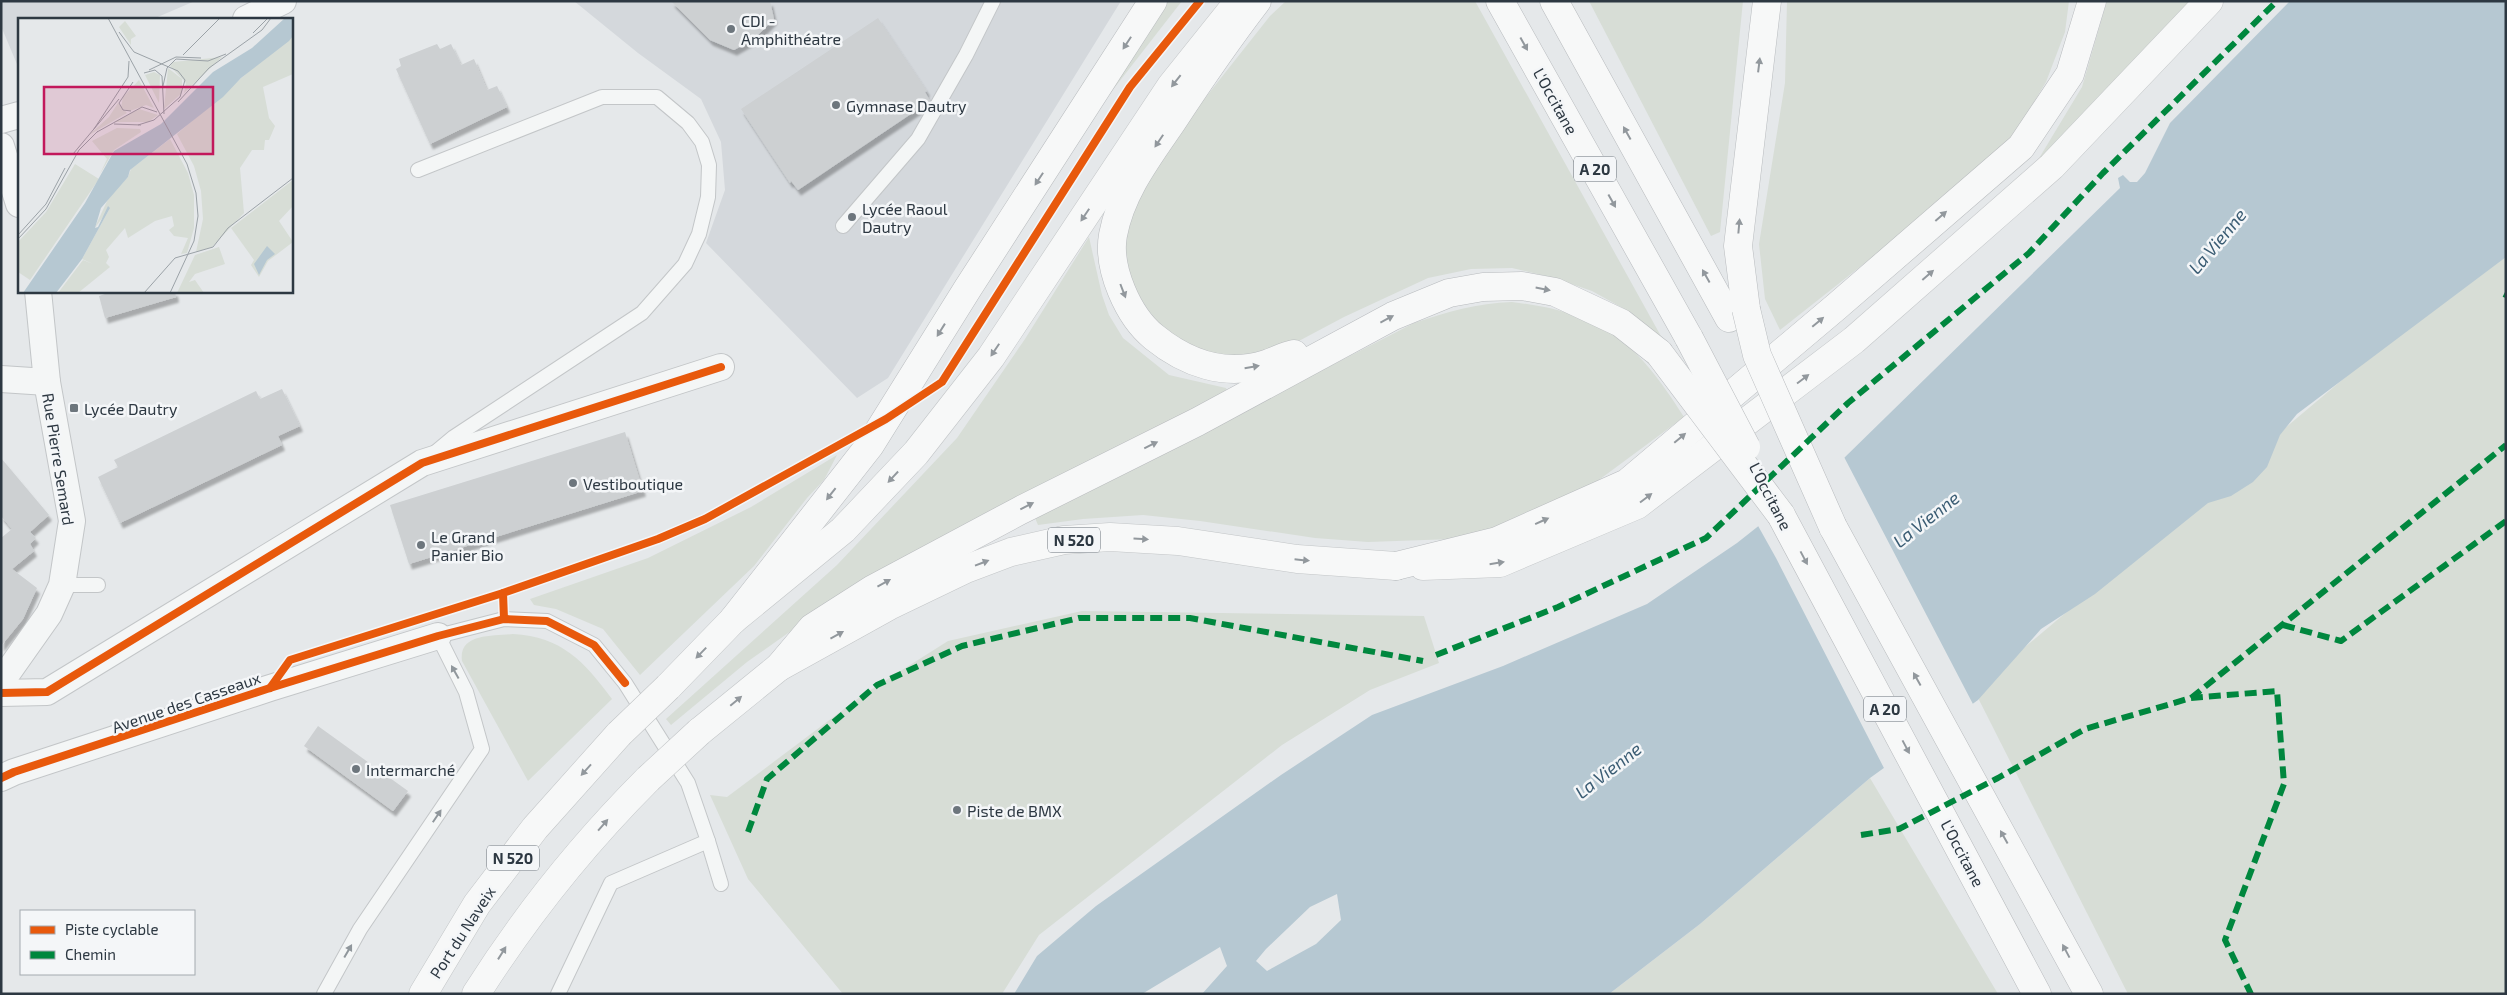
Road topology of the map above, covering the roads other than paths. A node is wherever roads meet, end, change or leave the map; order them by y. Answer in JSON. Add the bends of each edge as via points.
{"nodes":[{"id":1,"x":282,"y":1,"type":"edge"},
{"id":2,"x":993,"y":1,"type":"edge"},
{"id":3,"x":1153,"y":1,"type":"edge"},
{"id":4,"x":1239,"y":1,"type":"edge"},
{"id":5,"x":1257,"y":1,"type":"edge"},
{"id":6,"x":1500,"y":1,"type":"edge"},
{"id":7,"x":1554,"y":1,"type":"edge"},
{"id":8,"x":1767,"y":1,"type":"edge"},
{"id":9,"x":2092,"y":1,"type":"edge"},
{"id":10,"x":2209,"y":1,"type":"edge"},
{"id":11,"x":248,"y":18,"type":"edge"},
{"id":12,"x":18,"y":115,"type":"edge"},
{"id":13,"x":1,"y":120,"type":"edge"},
{"id":14,"x":1,"y":146,"type":"edge"},
{"id":15,"x":418,"y":170,"type":"dead end"},
{"id":16,"x":18,"y":201,"type":"edge"},
{"id":17,"x":844,"y":226,"type":"dead end"},
{"id":18,"x":38,"y":292,"type":"edge"},
{"id":19,"x":1738,"y":314,"type":"junction"},
{"id":20,"x":1351,"y":338,"type":"junction"},
{"id":21,"x":720,"y":367,"type":"dead end"},
{"id":22,"x":1,"y":379,"type":"edge"},
{"id":23,"x":46,"y":382,"type":"junction"},
{"id":24,"x":422,"y":463,"type":"junction"},
{"id":25,"x":1781,"y":515,"type":"junction"},
{"id":26,"x":1396,"y":566,"type":"junction"},
{"id":27,"x":62,"y":585,"type":"junction"},
{"id":28,"x":98,"y":585,"type":"dead end"},
{"id":29,"x":733,"y":620,"type":"junction"},
{"id":30,"x":438,"y":636,"type":"junction"},
{"id":31,"x":779,"y":667,"type":"junction"},
{"id":32,"x":1,"y":682,"type":"edge"},
{"id":33,"x":1,"y":693,"type":"edge"},
{"id":34,"x":1,"y":778,"type":"edge"},
{"id":35,"x":708,"y":841,"type":"junction"},
{"id":36,"x":720,"y":884,"type":"dead end"},
{"id":37,"x":324,"y":994,"type":"edge"},
{"id":38,"x":423,"y":994,"type":"edge"},
{"id":39,"x":476,"y":994,"type":"edge"},
{"id":40,"x":558,"y":994,"type":"edge"},
{"id":41,"x":2037,"y":994,"type":"edge"},
{"id":42,"x":2089,"y":994,"type":"edge"}],
"edges":[{"from":1,"to":11,"type":"street"},
{"from":2,"to":17,"type":"lane","via":[[918,139]]},
{"from":3,"to":29,"type":"main road","one_way":true,"via":[[870,445]]},
{"from":4,"to":29,"type":"main road","number":"N 520","one_way":true,"via":[[1172,86],[991,357],[916,454],[843,530]]},
{"from":5,"to":20,"type":"main road","one_way":true,"via":[[1222,46],[1137,173],[1121,207],[1113,237],[1114,262],[1120,286],[1129,307],[1149,332],[1183,356],[1217,368],[1240,369],[1265,364]]},
{"from":6,"to":25,"type":"main road","name":"L'Occitane","number":"A 20","one_way":true,"bridge":true,"via":[[1689,338]]},
{"from":19,"to":7,"type":"main road","number":"A 20","one_way":true},
{"from":19,"to":8,"type":"main road","one_way":true,"via":[[1738,246]]},
{"from":26,"to":9,"type":"main road","one_way":true,"via":[[1498,541],[1627,483],[2021,147],[2070,74]]},
{"from":26,"to":10,"type":"main road","one_way":true,"via":[[1500,564],[1637,505],[1854,340],[2052,166]]},
{"from":12,"to":13,"type":"street"},
{"from":14,"to":16,"type":"street"},
{"from":15,"to":24,"type":"lane","via":[[602,97],[657,98],[688,123],[702,142],[709,165],[708,197],[699,234],[685,264],[642,312],[454,437]]},
{"from":18,"to":23,"type":"street"},
{"from":42,"to":19,"type":"main road","number":"A 20","one_way":true,"bridge":true,"via":[[1833,527]]},
{"from":20,"to":25,"type":"main road","one_way":true,"bridge":true,"via":[[1448,293],[1483,287],[1522,286],[1555,292],[1621,323],[1659,353]]},
{"from":31,"to":20,"type":"main road","one_way":true,"via":[[812,628],[873,589],[1020,510],[1197,422]]},
{"from":21,"to":24,"type":"street"},
{"from":22,"to":23,"type":"street","name":"Rue Pierre Semard"},
{"from":23,"to":27,"type":"street","name":"Rue Pierre Semard","via":[[72,521]]},
{"from":24,"to":33,"type":"street","via":[[47,692]]},
{"from":25,"to":41,"type":"main road","name":"L'Occitane","number":"A 20","one_way":true},
{"from":31,"to":26,"type":"main road","number":"N 520","one_way":true,"via":[[889,606],[966,569],[1011,552],[1064,540],[1110,537],[1178,541],[1297,559]]},
{"from":27,"to":28,"type":"lane"},
{"from":27,"to":32,"type":"street","name":"Rue Pierre Semard","via":[[49,614]]},
{"from":29,"to":38,"type":"main road","name":"Port du Naveix","number":"N 520","one_way":true,"bridge":true,"via":[[618,734],[535,828],[477,904]]},
{"from":30,"to":34,"type":"street","name":"Avenue des Casseaux"},
{"from":30,"to":35,"type":"lane","via":[[504,618],[547,621],[594,645],[624,683],[688,783]]},
{"from":37,"to":30,"type":"lane","one_way":true,"via":[[360,929],[482,749],[466,692]]},
{"from":39,"to":31,"type":"main road","number":"N 520","one_way":true,"bridge":true,"via":[[509,941],[608,820],[699,732]]},
{"from":35,"to":36,"type":"lane"},
{"from":35,"to":40,"type":"lane","via":[[611,883]]}]}
